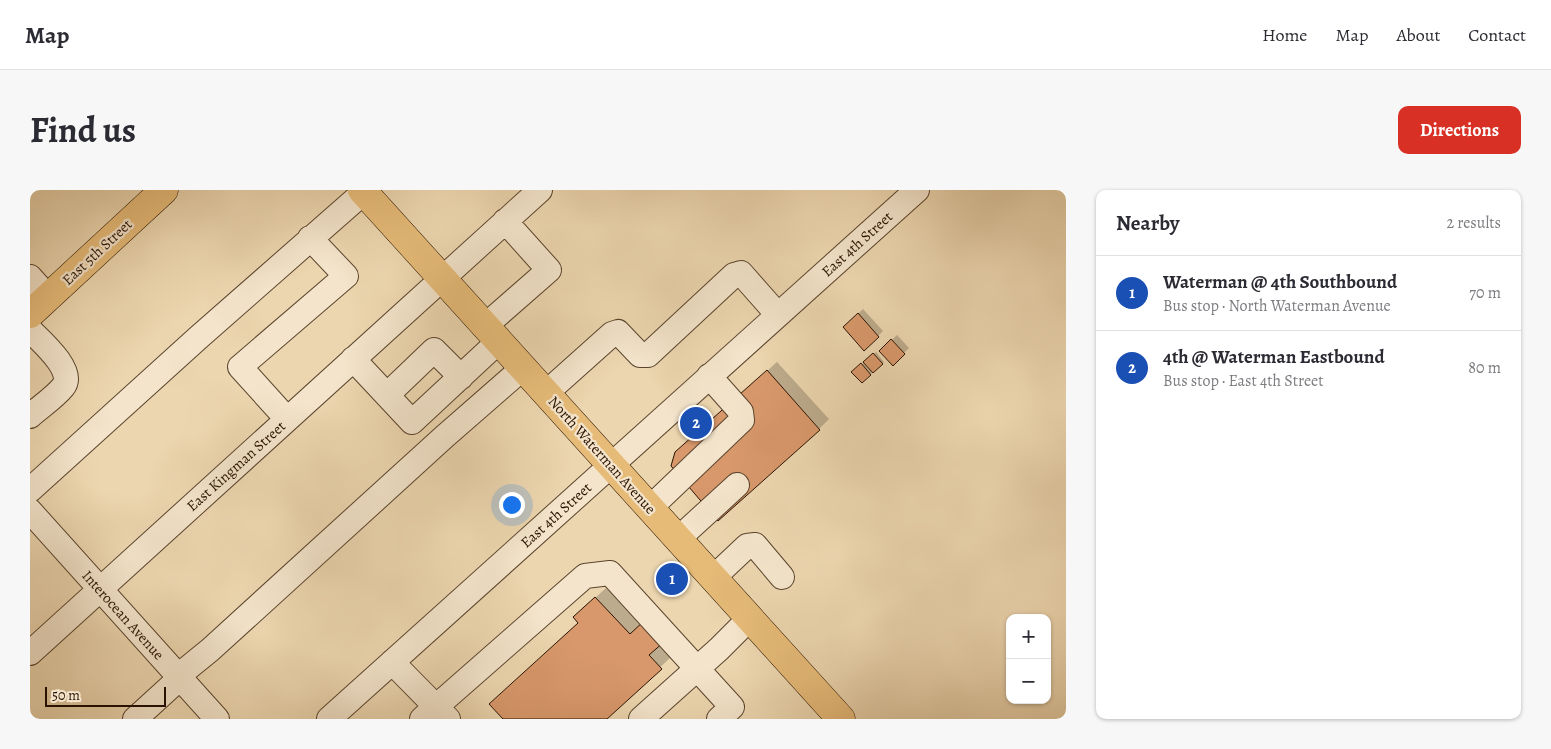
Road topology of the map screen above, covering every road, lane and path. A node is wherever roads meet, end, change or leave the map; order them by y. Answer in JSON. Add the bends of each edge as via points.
{"nodes":[{"id":1,"x":164,"y":190,"type":"edge"},
{"id":2,"x":540,"y":190,"type":"edge"},
{"id":3,"x":917,"y":190,"type":"edge"},
{"id":4,"x":363,"y":191,"type":"edge"},
{"id":5,"x":505,"y":221,"type":"junction"},
{"id":6,"x":310,"y":238,"type":"junction"},
{"id":7,"x":30,"y":277,"type":"edge"},
{"id":8,"x":441,"y":278,"type":"junction"},
{"id":9,"x":39,"y":306,"type":"edge"},
{"id":10,"x":778,"y":315,"type":"junction"},
{"id":11,"x":30,"y":330,"type":"edge"},
{"id":12,"x":492,"y":334,"type":"junction"},
{"id":13,"x":353,"y":359,"type":"junction"},
{"id":14,"x":523,"y":368,"type":"junction"},
{"id":15,"x":710,"y":376,"type":"junction"},
{"id":16,"x":460,"y":377,"type":"junction"},
{"id":17,"x":546,"y":393,"type":"junction"},
{"id":18,"x":387,"y":395,"type":"junction"},
{"id":19,"x":30,"y":416,"type":"edge"},
{"id":20,"x":287,"y":418,"type":"junction"},
{"id":21,"x":610,"y":465,"type":"junction"},
{"id":22,"x":737,"y":485,"type":"dead end"},
{"id":23,"x":30,"y":490,"type":"edge"},
{"id":24,"x":650,"y":508,"type":"junction"},
{"id":25,"x":30,"y":510,"type":"edge"},
{"id":26,"x":678,"y":539,"type":"junction"},
{"id":27,"x":782,"y":577,"type":"dead end"},
{"id":28,"x":713,"y":578,"type":"junction"},
{"id":29,"x":100,"y":590,"type":"junction"},
{"id":30,"x":750,"y":618,"type":"junction"},
{"id":31,"x":30,"y":653,"type":"edge"},
{"id":32,"x":392,"y":662,"type":"junction"},
{"id":33,"x":697,"y":668,"type":"junction"},
{"id":34,"x":179,"y":677,"type":"junction"},
{"id":35,"x":435,"y":715,"type":"edge"},
{"id":36,"x":134,"y":719,"type":"edge"},
{"id":37,"x":217,"y":719,"type":"edge"},
{"id":38,"x":329,"y":719,"type":"edge"},
{"id":39,"x":641,"y":719,"type":"edge"},
{"id":40,"x":719,"y":719,"type":"edge"},
{"id":41,"x":841,"y":719,"type":"edge"}],
"edges":[{"from":1,"to":9,"type":"main road","name":"East 5th Street"},
{"from":2,"to":5,"type":"street","name":"East Kingman Street"},
{"from":3,"to":10,"type":"street","name":"East 4th Street"},
{"from":4,"to":6,"type":"street"},
{"from":4,"to":8,"type":"main road","name":"North Waterman Avenue"},
{"from":5,"to":8,"type":"street","name":"East Kingman Street"},
{"from":5,"to":12,"type":"street","via":[[549,270]]},
{"from":6,"to":20,"type":"street","via":[[346,276],[240,367]]},
{"from":6,"to":23,"type":"street"},
{"from":7,"to":9,"type":"street"},
{"from":8,"to":12,"type":"main road","name":"North Waterman Avenue"},
{"from":8,"to":13,"type":"street","name":"East Kingman Street"},
{"from":10,"to":15,"type":"street","name":"East 4th Street"},
{"from":10,"to":17,"type":"street","via":[[741,273],[734,275],[648,355],[640,355],[618,332],[612,334]]},
{"from":11,"to":19,"type":"street","via":[[61,364],[66,376],[64,386]]},
{"from":12,"to":14,"type":"main road","name":"North Waterman Avenue"},
{"from":12,"to":16,"type":"street"},
{"from":13,"to":18,"type":"street"},
{"from":13,"to":20,"type":"street","name":"East Kingman Street"},
{"from":14,"to":17,"type":"main road","name":"North Waterman Avenue"},
{"from":14,"to":34,"type":"street"},
{"from":15,"to":21,"type":"street","name":"East 4th Street"},
{"from":15,"to":24,"type":"street","via":[[741,412],[742,420]]},
{"from":16,"to":18,"type":"street","via":[[434,350]]},
{"from":16,"to":18,"type":"street","via":[[412,422]]},
{"from":17,"to":21,"type":"main road","name":"North Waterman Avenue"},
{"from":20,"to":29,"type":"street","name":"East Kingman Street"},
{"from":21,"to":24,"type":"main road","name":"North Waterman Avenue"},
{"from":21,"to":32,"type":"street","name":"East 4th Street"},
{"from":22,"to":26,"type":"street"},
{"from":24,"to":26,"type":"main road","name":"North Waterman Avenue"},
{"from":25,"to":29,"type":"street","name":"Interocean Avenue"},
{"from":26,"to":28,"type":"main road","name":"North Waterman Avenue"},
{"from":27,"to":28,"type":"street","via":[[755,545],[746,546]]},
{"from":28,"to":30,"type":"main road","name":"North Waterman Avenue"},
{"from":29,"to":31,"type":"street","name":"East Kingman Street"},
{"from":29,"to":34,"type":"street","name":"Interocean Avenue"},
{"from":30,"to":33,"type":"street"},
{"from":30,"to":41,"type":"main road","name":"North Waterman Avenue"},
{"from":32,"to":35,"type":"street"},
{"from":32,"to":38,"type":"street","name":"East 4th Street"},
{"from":33,"to":35,"type":"street","via":[[610,573],[585,576]]},
{"from":33,"to":39,"type":"street"},
{"from":33,"to":40,"type":"street","via":[[732,707]]},
{"from":34,"to":36,"type":"street"},
{"from":34,"to":37,"type":"street","name":"Interocean Avenue"}]}
